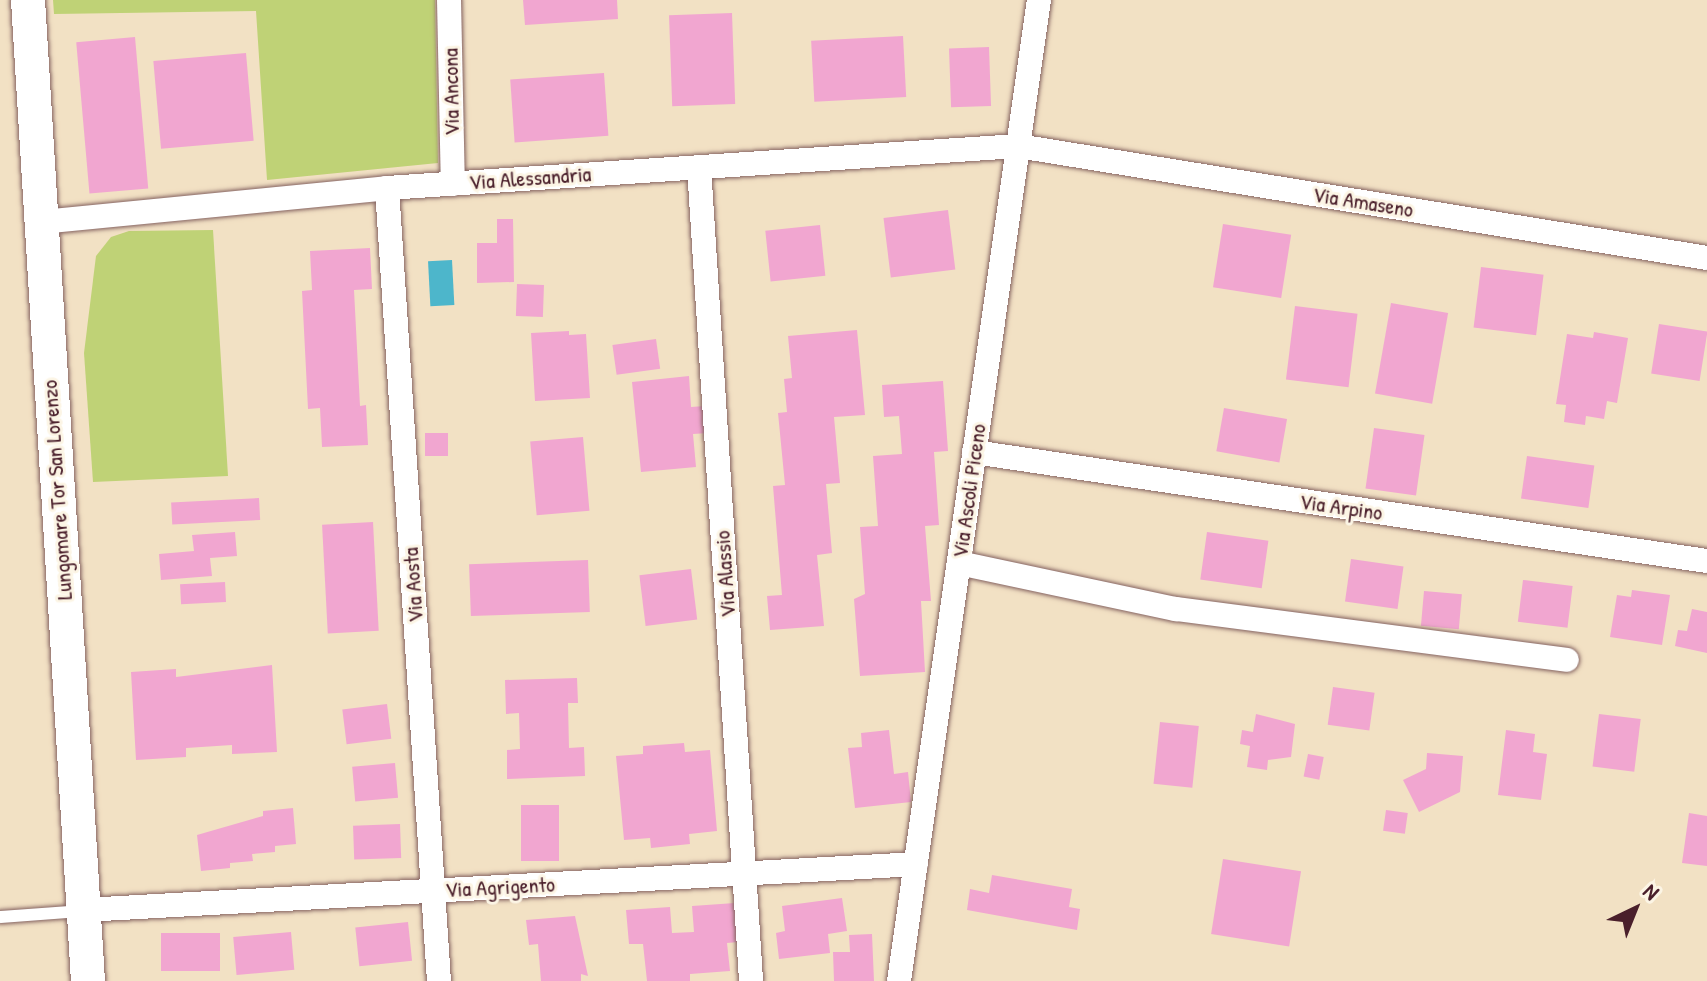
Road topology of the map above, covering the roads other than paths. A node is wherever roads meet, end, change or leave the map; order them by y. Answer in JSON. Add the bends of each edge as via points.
{"nodes":[{"id":1,"x":28,"y":0,"type":"edge"},
{"id":2,"x":449,"y":0,"type":"edge"},
{"id":3,"x":1039,"y":0,"type":"edge"},
{"id":4,"x":1018,"y":146,"type":"junction"},
{"id":5,"x":699,"y":167,"type":"junction"},
{"id":6,"x":453,"y":184,"type":"junction"},
{"id":7,"x":387,"y":188,"type":"junction"},
{"id":8,"x":42,"y":222,"type":"junction"},
{"id":9,"x":1707,"y":258,"type":"edge"},
{"id":10,"x":974,"y":452,"type":"junction"},
{"id":11,"x":1707,"y":561,"type":"edge"},
{"id":12,"x":959,"y":563,"type":"junction"},
{"id":13,"x":1567,"y":660,"type":"dead end"},
{"id":14,"x":916,"y":864,"type":"junction"},
{"id":15,"x":745,"y":873,"type":"junction"},
{"id":16,"x":433,"y":891,"type":"junction"},
{"id":17,"x":84,"y":910,"type":"junction"},
{"id":18,"x":0,"y":917,"type":"edge"},
{"id":19,"x":88,"y":981,"type":"edge"},
{"id":20,"x":439,"y":981,"type":"edge"},
{"id":21,"x":751,"y":981,"type":"edge"},
{"id":22,"x":899,"y":981,"type":"edge"}],
"edges":[{"from":1,"to":8,"type":"main road","name":"Lungomare Tor San Lorenzo"},
{"from":2,"to":6,"type":"street","name":"Via Ancona"},
{"from":3,"to":4,"type":"street","name":"Via Ascoli Piceno"},
{"from":4,"to":5,"type":"street","name":"Via Alessandria"},
{"from":4,"to":9,"type":"street","name":"Via Amaseno"},
{"from":4,"to":10,"type":"street","name":"Via Ascoli Piceno"},
{"from":5,"to":6,"type":"street","name":"Via Alessandria"},
{"from":5,"to":15,"type":"street","name":"Via Alassio"},
{"from":6,"to":7,"type":"street","name":"Via Alessandria"},
{"from":7,"to":8,"type":"street","name":"Via Alessandria"},
{"from":7,"to":16,"type":"street","name":"Via Aosta"},
{"from":8,"to":17,"type":"main road","name":"Lungomare Tor San Lorenzo"},
{"from":10,"to":11,"type":"street","name":"Via Arpino"},
{"from":10,"to":12,"type":"street","name":"Via Ascoli Piceno"},
{"from":12,"to":13,"type":"street","via":[[1176,609]]},
{"from":12,"to":14,"type":"street","name":"Via Ascoli Piceno"},
{"from":14,"to":15,"type":"street","name":"Via Agrigento"},
{"from":14,"to":22,"type":"street","name":"Via Ascoli Piceno"},
{"from":15,"to":16,"type":"street","name":"Via Agrigento"},
{"from":15,"to":21,"type":"street","name":"Via Alassio"},
{"from":16,"to":17,"type":"street","name":"Via Agrigento"},
{"from":16,"to":20,"type":"street","name":"Via Aosta"},
{"from":17,"to":18,"type":"lane"},
{"from":17,"to":19,"type":"main road","name":"Lungomare Tor San Lorenzo"}]}
